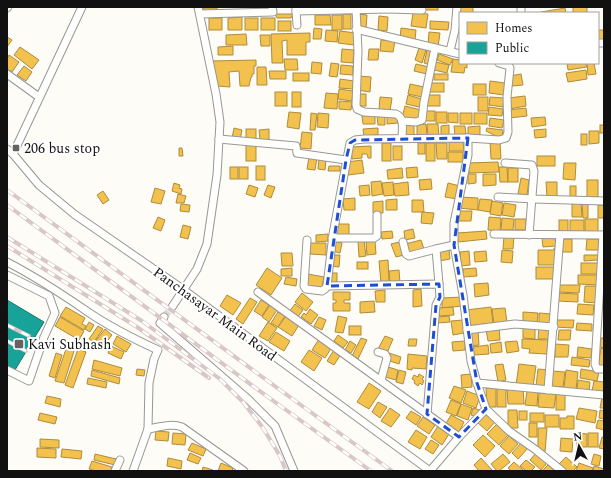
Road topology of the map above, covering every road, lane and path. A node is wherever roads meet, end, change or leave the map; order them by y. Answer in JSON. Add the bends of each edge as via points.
{"nodes":[{"id":1,"x":82,"y":7,"type":"edge"},
{"id":2,"x":272,"y":7,"type":"edge"},
{"id":3,"x":457,"y":7,"type":"edge"},
{"id":4,"x":388,"y":8,"type":"edge"},
{"id":5,"x":296,"y":9,"type":"edge"},
{"id":6,"x":356,"y":9,"type":"junction"},
{"id":7,"x":199,"y":10,"type":"edge"},
{"id":8,"x":422,"y":10,"type":"dead end"},
{"id":9,"x":297,"y":25,"type":"dead end"},
{"id":10,"x":356,"y":29,"type":"junction"},
{"id":11,"x":436,"y":48,"type":"junction"},
{"id":12,"x":450,"y":51,"type":"junction"},
{"id":13,"x":459,"y":54,"type":"edge"},
{"id":14,"x":502,"y":64,"type":"edge"},
{"id":15,"x":7,"y":74,"type":"edge"},
{"id":16,"x":39,"y":97,"type":"junction"},
{"id":17,"x":402,"y":121,"type":"junction"},
{"id":18,"x":402,"y":138,"type":"junction"},
{"id":19,"x":468,"y":138,"type":"junction"},
{"id":20,"x":219,"y":139,"type":"junction"},
{"id":21,"x":7,"y":149,"type":"edge"},
{"id":22,"x":13,"y":154,"type":"junction"},
{"id":23,"x":346,"y":160,"type":"junction"},
{"id":24,"x":505,"y":163,"type":"dead end"},
{"id":25,"x":498,"y":197,"type":"dead end"},
{"id":26,"x":533,"y":199,"type":"junction"},
{"id":27,"x":604,"y":200,"type":"edge"},
{"id":28,"x":377,"y":215,"type":"dead end"},
{"id":29,"x":494,"y":234,"type":"dead end"},
{"id":30,"x":529,"y":235,"type":"junction"},
{"id":31,"x":560,"y":235,"type":"junction"},
{"id":32,"x":604,"y":235,"type":"edge"},
{"id":33,"x":332,"y":238,"type":"junction"},
{"id":34,"x":307,"y":240,"type":"dead end"},
{"id":35,"x":403,"y":242,"type":"dead end"},
{"id":36,"x":454,"y":245,"type":"junction"},
{"id":37,"x":436,"y":249,"type":"junction"},
{"id":38,"x":7,"y":262,"type":"edge"},
{"id":39,"x":7,"y":275,"type":"edge"},
{"id":40,"x":439,"y":284,"type":"junction"},
{"id":41,"x":327,"y":286,"type":"junction"},
{"id":42,"x":184,"y":290,"type":"junction"},
{"id":43,"x":258,"y":292,"type":"dead end"},
{"id":44,"x":172,"y":307,"type":"tunnel mouth"},
{"id":45,"x":164,"y":317,"type":"dead end"},
{"id":46,"x":554,"y":327,"type":"junction"},
{"id":47,"x":467,"y":330,"type":"junction"},
{"id":48,"x":378,"y":352,"type":"dead end"},
{"id":49,"x":604,"y":369,"type":"edge"},
{"id":50,"x":7,"y":370,"type":"edge"},
{"id":51,"x":381,"y":380,"type":"junction"},
{"id":52,"x":477,"y":383,"type":"junction"},
{"id":53,"x":548,"y":390,"type":"junction"},
{"id":54,"x":604,"y":395,"type":"edge"},
{"id":55,"x":486,"y":409,"type":"junction"},
{"id":56,"x":427,"y":414,"type":"junction"},
{"id":57,"x":148,"y":429,"type":"junction"},
{"id":58,"x":459,"y":437,"type":"junction"},
{"id":59,"x":120,"y":460,"type":"dead end"},
{"id":60,"x":115,"y":471,"type":"edge"},
{"id":61,"x":133,"y":471,"type":"edge"},
{"id":62,"x":244,"y":471,"type":"edge"},
{"id":63,"x":294,"y":471,"type":"edge"},
{"id":64,"x":430,"y":471,"type":"edge"},
{"id":65,"x":562,"y":471,"type":"edge"}],
"edges":[{"from":1,"to":16,"type":"street"},
{"from":2,"to":7,"type":"street","via":[[273,12]]},
{"from":3,"to":12,"type":"street","via":[[456,30]]},
{"from":4,"to":6,"type":"street"},
{"from":4,"to":8,"type":"street"},
{"from":5,"to":6,"type":"street"},
{"from":5,"to":9,"type":"street"},
{"from":6,"to":10,"type":"street"},
{"from":7,"to":20,"type":"street","via":[[216,94],[220,122]]},
{"from":10,"to":11,"type":"street"},
{"from":10,"to":17,"type":"street","via":[[357,109],[364,112],[396,114]]},
{"from":11,"to":12,"type":"street"},
{"from":11,"to":17,"type":"street","via":[[422,120]]},
{"from":12,"to":13,"type":"street"},
{"from":14,"to":19,"type":"street","via":[[510,68],[506,138]]},
{"from":15,"to":16,"type":"street"},
{"from":16,"to":22,"type":"street"},
{"from":17,"to":18,"type":"street"},
{"from":18,"to":19,"type":"street"},
{"from":18,"to":23,"type":"street","via":[[355,140],[350,143]]},
{"from":19,"to":36,"type":"street","via":[[468,155],[455,218]]},
{"from":20,"to":23,"type":"street","via":[[296,146],[297,153]]},
{"from":20,"to":42,"type":"street","via":[[217,175],[207,244],[197,269]]},
{"from":21,"to":22,"type":"street","name":"Panchasayar Main Road"},
{"from":22,"to":42,"type":"street","name":"Panchasayar Main Road","via":[[39,185],[52,196]]},
{"from":23,"to":33,"type":"street"},
{"from":24,"to":26,"type":"street","via":[[532,165]]},
{"from":25,"to":26,"type":"street"},
{"from":26,"to":27,"type":"street"},
{"from":26,"to":30,"type":"street"},
{"from":28,"to":33,"type":"street","via":[[378,232],[374,238]]},
{"from":29,"to":30,"type":"street"},
{"from":30,"to":31,"type":"street"},
{"from":31,"to":32,"type":"street"},
{"from":31,"to":46,"type":"street"},
{"from":32,"to":49,"type":"street","via":[[595,364],[597,369]]},
{"from":33,"to":41,"type":"street"},
{"from":34,"to":41,"type":"street","via":[[304,286],[306,289],[322,291]]},
{"from":35,"to":37,"type":"street","via":[[406,254],[410,256]]},
{"from":36,"to":37,"type":"street"},
{"from":36,"to":47,"type":"street"},
{"from":37,"to":40,"type":"street"},
{"from":38,"to":57,"type":"street","via":[[51,287],[88,313],[158,350],[149,383]]},
{"from":39,"to":50,"type":"street","via":[[49,296],[55,313],[44,336],[30,381]]},
{"from":40,"to":41,"type":"street"},
{"from":40,"to":56,"type":"street","via":[[440,297],[436,305]]},
{"from":42,"to":44,"type":"street"},
{"from":42,"to":64,"type":"street","name":"Panchasayar Main Road"},
{"from":43,"to":51,"type":"street"},
{"from":45,"to":63,"type":"street","via":[[160,323],[249,400],[275,426]]},
{"from":46,"to":47,"type":"street","via":[[515,324]]},
{"from":46,"to":53,"type":"street"},
{"from":47,"to":52,"type":"street"},
{"from":48,"to":51,"type":"street","via":[[385,354],[387,358]]},
{"from":51,"to":56,"type":"street"},
{"from":52,"to":53,"type":"street"},
{"from":52,"to":55,"type":"street"},
{"from":53,"to":54,"type":"street"},
{"from":55,"to":58,"type":"street"},
{"from":55,"to":65,"type":"street","via":[[509,431]]},
{"from":56,"to":58,"type":"street"},
{"from":57,"to":61,"type":"street"},
{"from":57,"to":62,"type":"street","via":[[168,425],[182,427]]},
{"from":58,"to":64,"type":"street"},
{"from":59,"to":60,"type":"street"}]}
